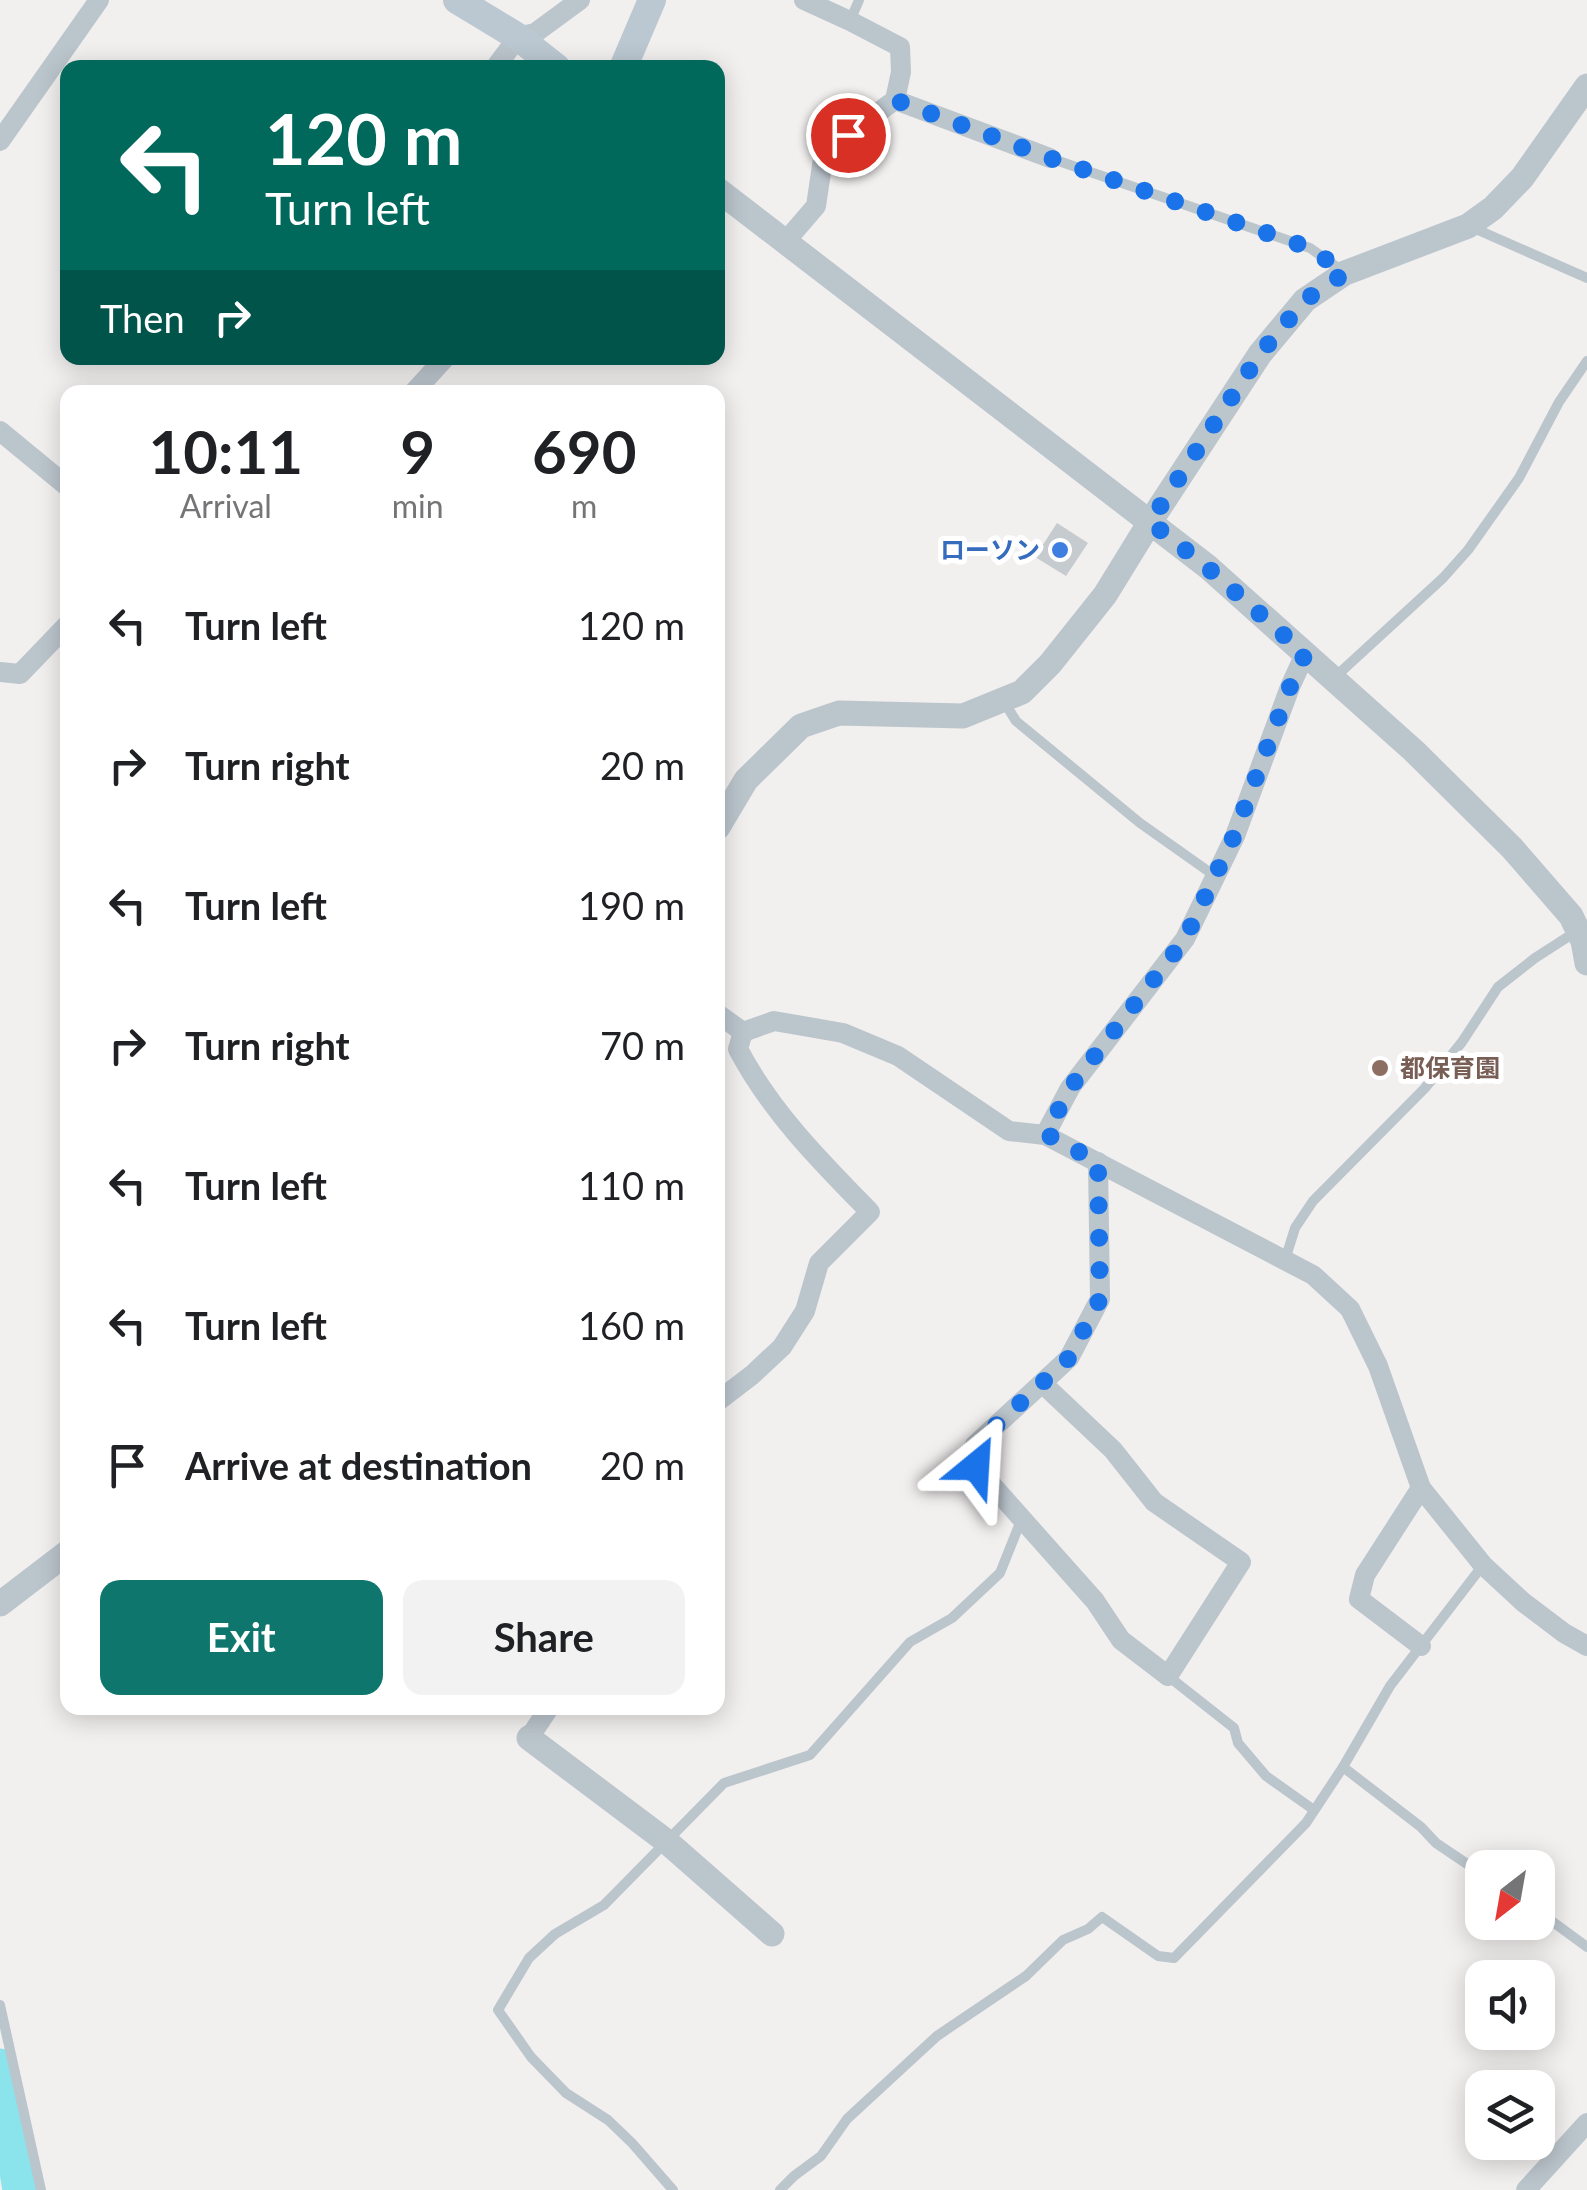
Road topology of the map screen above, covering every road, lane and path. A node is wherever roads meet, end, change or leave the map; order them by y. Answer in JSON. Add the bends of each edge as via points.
{"nodes":[{"id":1,"x":98,"y":0,"type":"edge"},
{"id":2,"x":456,"y":0,"type":"edge"},
{"id":3,"x":580,"y":0,"type":"edge"},
{"id":4,"x":652,"y":0,"type":"edge"},
{"id":5,"x":804,"y":0,"type":"edge"},
{"id":6,"x":859,"y":0,"type":"edge"},
{"id":7,"x":850,"y":20,"type":"junction"},
{"id":8,"x":518,"y":37,"type":"junction"},
{"id":9,"x":501,"y":60,"type":"edge"},
{"id":10,"x":548,"y":60,"type":"edge"},
{"id":11,"x":627,"y":60,"type":"edge"},
{"id":12,"x":1587,"y":86,"type":"edge"},
{"id":13,"x":895,"y":100,"type":"junction"},
{"id":14,"x":0,"y":141,"type":"edge"},
{"id":15,"x":1050,"y":158,"type":"joint"},
{"id":16,"x":725,"y":195,"type":"edge"},
{"id":17,"x":1468,"y":226,"type":"junction"},
{"id":18,"x":785,"y":242,"type":"junction"},
{"id":19,"x":1345,"y":273,"type":"junction"},
{"id":20,"x":1587,"y":278,"type":"edge"},
{"id":21,"x":1587,"y":361,"type":"edge"},
{"id":22,"x":439,"y":365,"type":"edge"},
{"id":23,"x":420,"y":385,"type":"edge"},
{"id":24,"x":0,"y":431,"type":"edge"},
{"id":25,"x":60,"y":480,"type":"edge"},
{"id":26,"x":1150,"y":522,"type":"junction"},
{"id":27,"x":60,"y":632,"type":"edge"},
{"id":28,"x":1305,"y":654,"type":"junction"},
{"id":29,"x":0,"y":672,"type":"edge"},
{"id":30,"x":1333,"y":679,"type":"junction"},
{"id":31,"x":1003,"y":700,"type":"junction"},
{"id":32,"x":725,"y":815,"type":"edge"},
{"id":33,"x":1215,"y":876,"type":"junction"},
{"id":34,"x":1578,"y":930,"type":"junction"},
{"id":35,"x":1587,"y":962,"type":"edge"},
{"id":36,"x":725,"y":1019,"type":"edge"},
{"id":37,"x":743,"y":1032,"type":"junction"},
{"id":38,"x":1046,"y":1134,"type":"junction"},
{"id":39,"x":1098,"y":1162,"type":"junction"},
{"id":40,"x":1285,"y":1260,"type":"junction"},
{"id":41,"x":1042,"y":1383,"type":"junction"},
{"id":42,"x":725,"y":1396,"type":"edge"},
{"id":43,"x":1421,"y":1488,"type":"junction"},
{"id":44,"x":1022,"y":1518,"type":"junction"},
{"id":45,"x":60,"y":1558,"type":"edge"},
{"id":46,"x":1483,"y":1565,"type":"junction"},
{"id":47,"x":0,"y":1604,"type":"edge"},
{"id":48,"x":1421,"y":1646,"type":"junction"},
{"id":49,"x":1587,"y":1646,"type":"edge"},
{"id":50,"x":1168,"y":1676,"type":"junction"},
{"id":51,"x":544,"y":1715,"type":"edge"},
{"id":52,"x":529,"y":1738,"type":"joint"},
{"id":53,"x":1343,"y":1768,"type":"junction"},
{"id":54,"x":1314,"y":1810,"type":"junction"},
{"id":55,"x":666,"y":1841,"type":"junction"},
{"id":56,"x":1465,"y":1863,"type":"edge"},
{"id":57,"x":1555,"y":1923,"type":"edge"},
{"id":58,"x":772,"y":1934,"type":"dead end"},
{"id":59,"x":1587,"y":1947,"type":"edge"},
{"id":60,"x":0,"y":2004,"type":"edge"},
{"id":61,"x":1587,"y":2123,"type":"edge"},
{"id":62,"x":41,"y":2190,"type":"edge"},
{"id":63,"x":674,"y":2190,"type":"edge"},
{"id":64,"x":780,"y":2190,"type":"edge"},
{"id":65,"x":1526,"y":2190,"type":"edge"}],
"edges":[{"from":1,"to":14,"type":"street"},
{"from":2,"to":8,"type":"main road"},
{"from":3,"to":8,"type":"street"},
{"from":4,"to":11,"type":"main road"},
{"from":5,"to":7,"type":"street"},
{"from":6,"to":7,"type":"lane"},
{"from":7,"to":13,"type":"street","via":[[900,47]]},
{"from":8,"to":9,"type":"street"},
{"from":8,"to":10,"type":"main road"},
{"from":12,"to":17,"type":"street","via":[[1522,178]]},
{"from":13,"to":15,"type":"street"},
{"from":13,"to":18,"type":"street","via":[[824,152],[816,206]]},
{"from":15,"to":19,"type":"lane","via":[[1310,248]]},
{"from":16,"to":18,"type":"street"},
{"from":17,"to":19,"type":"street"},
{"from":17,"to":20,"type":"lane"},
{"from":18,"to":26,"type":"street"},
{"from":19,"to":26,"type":"street","via":[[1305,300],[1260,354]]},
{"from":21,"to":30,"type":"lane","via":[[1468,550]]},
{"from":22,"to":23,"type":"street"},
{"from":24,"to":25,"type":"street"},
{"from":26,"to":28,"type":"street"},
{"from":26,"to":31,"type":"street","via":[[1105,596],[1050,664],[1022,692]]},
{"from":27,"to":29,"type":"street","via":[[20,674]]},
{"from":28,"to":30,"type":"street"},
{"from":28,"to":33,"type":"street"},
{"from":30,"to":34,"type":"street","via":[[1512,848]]},
{"from":31,"to":32,"type":"street","via":[[962,716],[839,713],[801,726],[746,780]]},
{"from":31,"to":33,"type":"lane","via":[[1016,721]]},
{"from":33,"to":38,"type":"street","via":[[1185,939],[1070,1088]]},
{"from":34,"to":35,"type":"street"},
{"from":34,"to":40,"type":"lane","via":[[1498,987],[1425,1088],[1312,1202]]},
{"from":36,"to":37,"type":"street"},
{"from":37,"to":38,"type":"street","via":[[774,1021],[843,1033],[898,1056],[1009,1131]]},
{"from":37,"to":42,"type":"street","via":[[738,1049],[748,1069],[801,1141],[870,1212],[819,1264],[805,1311],[782,1347]]},
{"from":38,"to":39,"type":"street"},
{"from":39,"to":40,"type":"street"},
{"from":39,"to":41,"type":"street","via":[[1100,1299],[1069,1358]]},
{"from":40,"to":43,"type":"street","via":[[1313,1275],[1350,1310],[1378,1366]]},
{"from":41,"to":44,"type":"street","via":[[975,1445],[976,1466]]},
{"from":41,"to":50,"type":"street","via":[[1113,1450],[1154,1502],[1241,1562]]},
{"from":43,"to":46,"type":"street"},
{"from":43,"to":48,"type":"street","via":[[1364,1575],[1359,1598]]},
{"from":44,"to":50,"type":"street","via":[[1121,1640]]},
{"from":44,"to":55,"type":"lane","via":[[1000,1573],[952,1618],[910,1642],[810,1755],[724,1782]]},
{"from":45,"to":47,"type":"street"},
{"from":46,"to":48,"type":"lane"},
{"from":46,"to":49,"type":"street"},
{"from":48,"to":53,"type":"lane"},
{"from":50,"to":54,"type":"lane","via":[[1234,1728],[1266,1776]]},
{"from":51,"to":52,"type":"street"},
{"from":52,"to":55,"type":"street"},
{"from":53,"to":54,"type":"lane"},
{"from":53,"to":56,"type":"lane"},
{"from":54,"to":64,"type":"lane","via":[[1174,1958],[1158,1956],[1102,1918],[1063,1940],[1026,1976],[937,2036]]},
{"from":55,"to":58,"type":"street"},
{"from":55,"to":63,"type":"lane","via":[[604,1904],[529,1958],[498,2010],[566,2093],[608,2120]]},
{"from":57,"to":59,"type":"lane"},
{"from":60,"to":62,"type":"lane"},
{"from":61,"to":65,"type":"street"}]}
